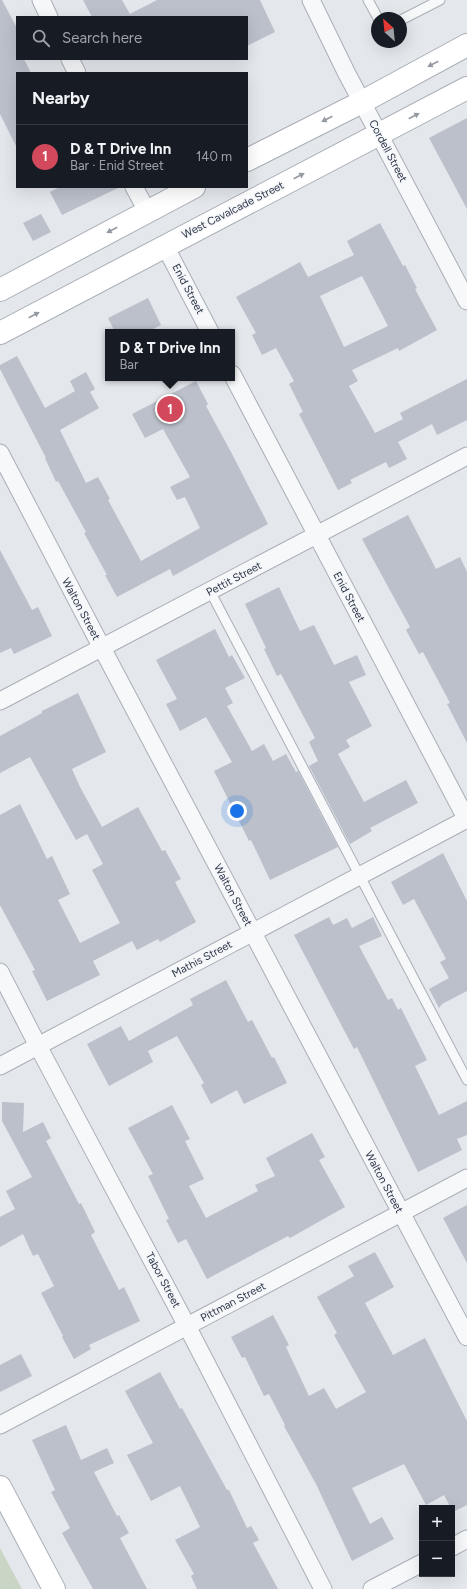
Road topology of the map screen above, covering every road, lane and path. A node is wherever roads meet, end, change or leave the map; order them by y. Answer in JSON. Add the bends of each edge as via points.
{"nodes":[{"id":1,"x":41,"y":0,"type":"edge"},
{"id":2,"x":311,"y":0,"type":"edge"},
{"id":3,"x":368,"y":0,"type":"edge"},
{"id":4,"x":440,"y":0,"type":"edge"},
{"id":5,"x":375,"y":12,"type":"edge"},
{"id":6,"x":49,"y":16,"type":"edge"},
{"id":7,"x":407,"y":17,"type":"edge"},
{"id":8,"x":467,"y":45,"type":"edge"},
{"id":9,"x":70,"y":60,"type":"edge"},
{"id":10,"x":76,"y":72,"type":"edge"},
{"id":11,"x":467,"y":88,"type":"edge"},
{"id":12,"x":362,"y":102,"type":"junction"},
{"id":13,"x":379,"y":135,"type":"junction"},
{"id":14,"x":248,"y":159,"type":"edge"},
{"id":15,"x":135,"y":188,"type":"edge"},
{"id":16,"x":192,"y":188,"type":"edge"},
{"id":17,"x":147,"y":211,"type":"junction"},
{"id":18,"x":165,"y":246,"type":"junction"},
{"id":19,"x":0,"y":290,"type":"edge"},
{"id":20,"x":467,"y":301,"type":"edge"},
{"id":21,"x":208,"y":329,"type":"edge"},
{"id":22,"x":0,"y":334,"type":"edge"},
{"id":23,"x":235,"y":380,"type":"edge"},
{"id":24,"x":0,"y":453,"type":"edge"},
{"id":25,"x":467,"y":456,"type":"edge"},
{"id":26,"x":316,"y":535,"type":"junction"},
{"id":27,"x":210,"y":591,"type":"junction"},
{"id":28,"x":102,"y":648,"type":"junction"},
{"id":29,"x":0,"y":701,"type":"edge"},
{"id":30,"x":467,"y":819,"type":"edge"},
{"id":31,"x":359,"y":876,"type":"junction"},
{"id":32,"x":252,"y":932,"type":"junction"},
{"id":33,"x":0,"y":972,"type":"edge"},
{"id":34,"x":38,"y":1046,"type":"junction"},
{"id":35,"x":0,"y":1066,"type":"edge"},
{"id":36,"x":467,"y":1080,"type":"edge"},
{"id":37,"x":467,"y":1178,"type":"edge"},
{"id":38,"x":401,"y":1214,"type":"junction"},
{"id":39,"x":187,"y":1326,"type":"junction"},
{"id":40,"x":467,"y":1337,"type":"edge"},
{"id":41,"x":0,"y":1425,"type":"edge"},
{"id":42,"x":0,"y":1487,"type":"edge"},
{"id":43,"x":467,"y":1539,"type":"edge"},
{"id":44,"x":455,"y":1545,"type":"edge"},
{"id":45,"x":419,"y":1565,"type":"edge"},
{"id":46,"x":54,"y":1589,"type":"edge"},
{"id":47,"x":323,"y":1589,"type":"edge"},
{"id":48,"x":372,"y":1589,"type":"edge"}],
"edges":[{"from":1,"to":6,"type":"street"},
{"from":2,"to":12,"type":"street","name":"Cordell Street"},
{"from":3,"to":5,"type":"lane"},
{"from":4,"to":7,"type":"lane"},
{"from":8,"to":12,"type":"main road","one_way":true},
{"from":9,"to":10,"type":"street"},
{"from":13,"to":11,"type":"main road","name":"West Cavalcade Street","one_way":true},
{"from":12,"to":13,"type":"street","name":"Cordell Street"},
{"from":12,"to":14,"type":"main road","one_way":true},
{"from":18,"to":13,"type":"main road","name":"West Cavalcade Street","one_way":true},
{"from":13,"to":20,"type":"street","name":"Cordell Street"},
{"from":15,"to":17,"type":"street"},
{"from":16,"to":17,"type":"main road"},
{"from":17,"to":19,"type":"main road","one_way":true},
{"from":18,"to":21,"type":"street","name":"Enid Street"},
{"from":22,"to":18,"type":"main road","name":"West Cavalcade Street","one_way":true},
{"from":23,"to":26,"type":"street","name":"Enid Street"},
{"from":24,"to":28,"type":"street","name":"Walton Street"},
{"from":25,"to":26,"type":"street","name":"Pettit Street"},
{"from":26,"to":27,"type":"street","name":"Pettit Street"},
{"from":26,"to":30,"type":"street","name":"Enid Street"},
{"from":27,"to":28,"type":"street","name":"Pettit Street"},
{"from":27,"to":31,"type":"lane"},
{"from":28,"to":29,"type":"street","name":"Pettit Street"},
{"from":28,"to":32,"type":"street","name":"Walton Street"},
{"from":30,"to":31,"type":"street","name":"Mathis Street"},
{"from":31,"to":32,"type":"street","name":"Mathis Street"},
{"from":31,"to":36,"type":"lane"},
{"from":32,"to":34,"type":"street","name":"Mathis Street"},
{"from":32,"to":38,"type":"street","name":"Walton Street"},
{"from":33,"to":34,"type":"street","name":"Tabor Street"},
{"from":34,"to":35,"type":"street","name":"Mathis Street"},
{"from":34,"to":39,"type":"street","name":"Tabor Street"},
{"from":37,"to":38,"type":"street","name":"Pittman Street"},
{"from":38,"to":39,"type":"street","name":"Pittman Street"},
{"from":38,"to":40,"type":"street","name":"Walton Street"},
{"from":39,"to":41,"type":"street","name":"Pittman Street"},
{"from":39,"to":47,"type":"street","name":"Tabor Street"},
{"from":42,"to":46,"type":"main road"},
{"from":43,"to":44,"type":"street"},
{"from":45,"to":48,"type":"street"}]}
